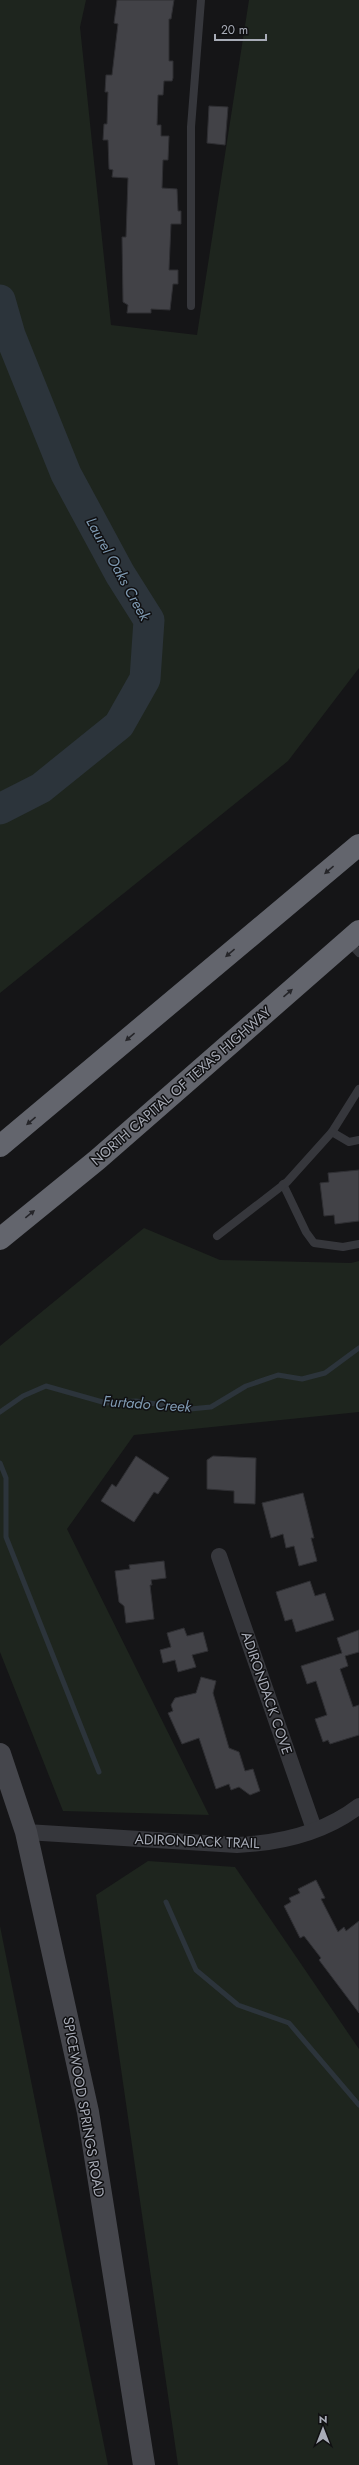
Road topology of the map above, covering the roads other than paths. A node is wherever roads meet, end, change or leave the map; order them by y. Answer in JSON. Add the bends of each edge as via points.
{"nodes":[{"id":1,"x":201,"y":0,"type":"edge"},
{"id":2,"x":191,"y":306,"type":"dead end"},
{"id":3,"x":359,"y":844,"type":"edge"},
{"id":4,"x":355,"y":942,"type":"edge"},
{"id":5,"x":359,"y":1089,"type":"edge"},
{"id":6,"x":332,"y":1132,"type":"junction"},
{"id":7,"x":359,"y":1140,"type":"edge"},
{"id":8,"x":0,"y":1146,"type":"edge"},
{"id":9,"x":283,"y":1184,"type":"junction"},
{"id":10,"x":217,"y":1236,"type":"dead end"},
{"id":11,"x":0,"y":1239,"type":"edge"},
{"id":12,"x":359,"y":1244,"type":"edge"},
{"id":13,"x":219,"y":1556,"type":"dead end"},
{"id":14,"x":0,"y":1754,"type":"edge"},
{"id":15,"x":359,"y":1806,"type":"edge"},
{"id":16,"x":314,"y":1829,"type":"junction"},
{"id":17,"x":26,"y":1832,"type":"junction"},
{"id":18,"x":144,"y":2465,"type":"edge"}],
"edges":[{"from":1,"to":2,"type":"lane","via":[[191,127]]},
{"from":3,"to":8,"type":"highway","one_way":true},
{"from":11,"to":4,"type":"highway","name":"NORTH CAPITAL OF TEXAS HIGHWAY","one_way":true},
{"from":5,"to":6,"type":"lane"},
{"from":6,"to":7,"type":"lane","via":[[349,1142]]},
{"from":6,"to":9,"type":"lane"},
{"from":9,"to":10,"type":"lane"},
{"from":9,"to":12,"type":"lane","via":[[314,1243],[343,1247]]},
{"from":13,"to":16,"type":"street","name":"ADIRONDACK COVE"},
{"from":14,"to":17,"type":"main road","name":"SPICEWOOD SPRINGS ROAD"},
{"from":15,"to":16,"type":"street","name":"ADIRONDACK TRAIL","via":[[349,1814]]},
{"from":16,"to":17,"type":"street","name":"ADIRONDACK TRAIL","via":[[294,1838],[237,1845]]},
{"from":17,"to":18,"type":"main road","name":"SPICEWOOD SPRINGS ROAD","via":[[88,2112]]}]}
